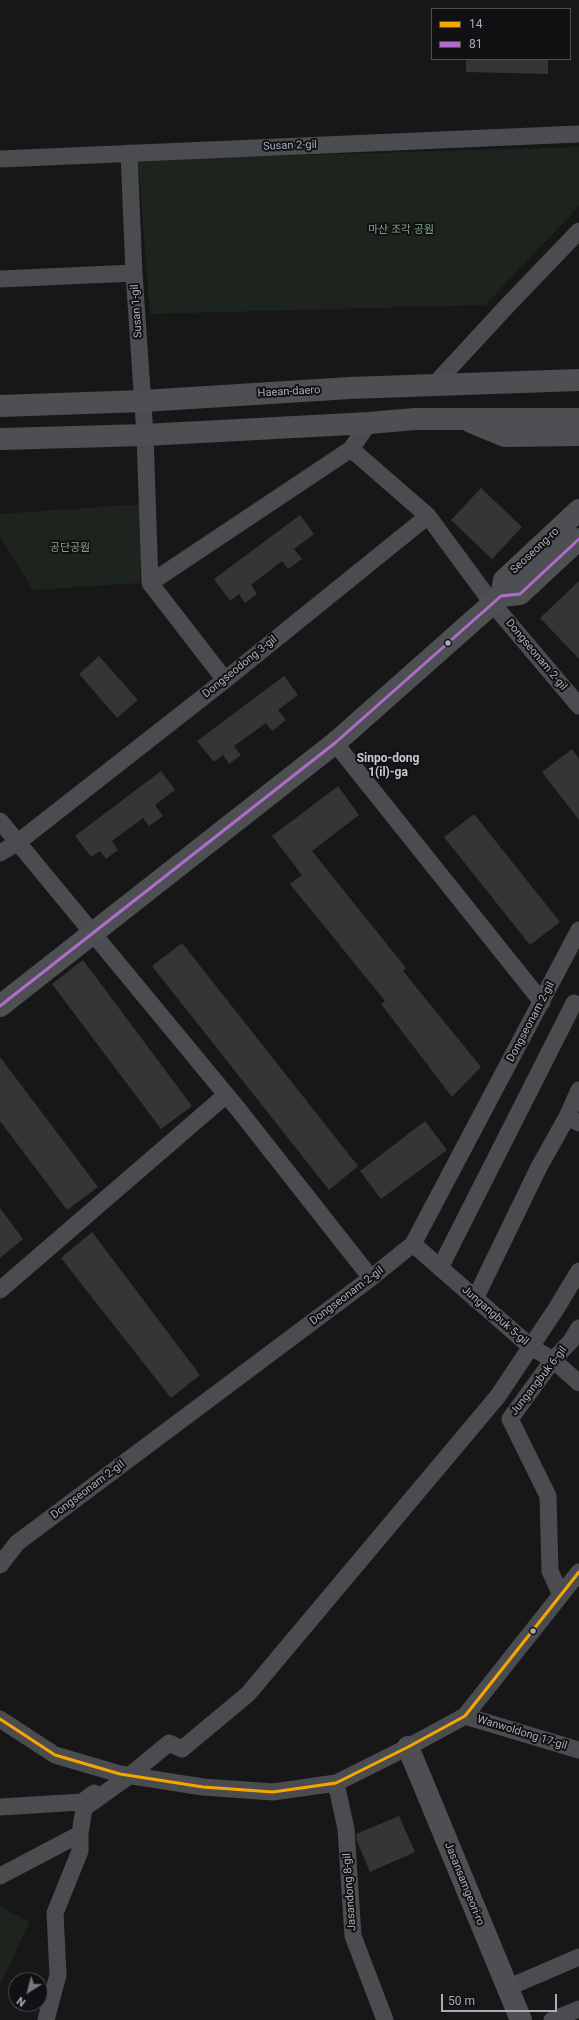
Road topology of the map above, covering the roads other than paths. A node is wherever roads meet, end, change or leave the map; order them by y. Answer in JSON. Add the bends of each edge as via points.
{"nodes":[{"id":1,"x":579,"y":134,"type":"edge"},
{"id":2,"x":129,"y":153,"type":"junction"},
{"id":3,"x":0,"y":159,"type":"edge"},
{"id":4,"x":579,"y":231,"type":"edge"},
{"id":5,"x":134,"y":273,"type":"junction"},
{"id":6,"x":0,"y":279,"type":"edge"},
{"id":7,"x":579,"y":380,"type":"edge"},
{"id":8,"x":533,"y":381,"type":"junction"},
{"id":9,"x":434,"y":386,"type":"junction"},
{"id":10,"x":579,"y":396,"type":"edge"},
{"id":11,"x":143,"y":402,"type":"junction"},
{"id":12,"x":0,"y":406,"type":"edge"},
{"id":13,"x":460,"y":418,"type":"junction"},
{"id":14,"x":579,"y":419,"type":"edge"},
{"id":15,"x":369,"y":423,"type":"junction"},
{"id":16,"x":145,"y":435,"type":"junction"},
{"id":17,"x":579,"y":435,"type":"edge"},
{"id":18,"x":0,"y":439,"type":"edge"},
{"id":19,"x":352,"y":449,"type":"junction"},
{"id":20,"x":579,"y":510,"type":"edge"},
{"id":21,"x":428,"y":516,"type":"junction"},
{"id":22,"x":579,"y":539,"type":"edge"},
{"id":23,"x":150,"y":583,"type":"junction"},
{"id":24,"x":497,"y":600,"type":"junction"},
{"id":25,"x":225,"y":680,"type":"junction"},
{"id":26,"x":579,"y":706,"type":"edge"},
{"id":27,"x":335,"y":742,"type":"junction"},
{"id":28,"x":0,"y":821,"type":"edge"},
{"id":29,"x":17,"y":843,"type":"junction"},
{"id":30,"x":0,"y":853,"type":"edge"},
{"id":31,"x":579,"y":930,"type":"edge"},
{"id":32,"x":93,"y":933,"type":"junction"},
{"id":33,"x":28,"y":984,"type":"junction"},
{"id":34,"x":0,"y":985,"type":"edge"},
{"id":35,"x":542,"y":1002,"type":"junction"},
{"id":36,"x":574,"y":1003,"type":"dead end"},
{"id":37,"x":0,"y":1006,"type":"edge"},
{"id":38,"x":579,"y":1090,"type":"edge"},
{"id":39,"x":226,"y":1095,"type":"junction"},
{"id":40,"x":573,"y":1120,"type":"edge"},
{"id":41,"x":413,"y":1244,"type":"junction"},
{"id":42,"x":440,"y":1268,"type":"junction"},
{"id":43,"x":579,"y":1271,"type":"edge"},
{"id":44,"x":371,"y":1278,"type":"junction"},
{"id":45,"x":0,"y":1290,"type":"edge"},
{"id":46,"x":475,"y":1299,"type":"junction"},
{"id":47,"x":579,"y":1328,"type":"edge"},
{"id":48,"x":531,"y":1347,"type":"junction"},
{"id":49,"x":553,"y":1360,"type":"junction"},
{"id":50,"x":579,"y":1383,"type":"edge"},
{"id":51,"x":0,"y":1564,"type":"edge"},
{"id":52,"x":579,"y":1572,"type":"edge"},
{"id":53,"x":560,"y":1595,"type":"junction"},
{"id":54,"x":465,"y":1716,"type":"junction"},
{"id":55,"x":0,"y":1719,"type":"edge"},
{"id":56,"x":408,"y":1747,"type":"junction"},
{"id":57,"x":579,"y":1750,"type":"edge"},
{"id":58,"x":124,"y":1775,"type":"junction"},
{"id":59,"x":336,"y":1783,"type":"junction"},
{"id":60,"x":0,"y":1807,"type":"edge"},
{"id":61,"x":80,"y":1834,"type":"junction"},
{"id":62,"x":0,"y":1876,"type":"edge"},
{"id":63,"x":579,"y":1957,"type":"edge"},
{"id":64,"x":507,"y":1988,"type":"junction"},
{"id":65,"x":579,"y":2009,"type":"edge"},
{"id":66,"x":46,"y":2020,"type":"edge"},
{"id":67,"x":385,"y":2020,"type":"edge"},
{"id":68,"x":521,"y":2020,"type":"edge"},
{"id":69,"x":552,"y":2020,"type":"edge"}],
"edges":[{"from":1,"to":2,"type":"street","name":"Susan 2-gil"},
{"from":2,"to":3,"type":"street","name":"Susan 2-gil"},
{"from":2,"to":5,"type":"street"},
{"from":4,"to":9,"type":"street"},
{"from":5,"to":6,"type":"street","name":"Susan 1-gil"},
{"from":5,"to":11,"type":"street","name":"Susan 1-gil"},
{"from":7,"to":8,"type":"main road","name":"Haean-daero"},
{"from":8,"to":9,"type":"main road","name":"Haean-daero"},
{"from":8,"to":10,"type":"main road"},
{"from":9,"to":11,"type":"main road","name":"Haean-daero","via":[[230,395]]},
{"from":11,"to":12,"type":"main road","name":"Haean-daero"},
{"from":11,"to":16,"type":"street","name":"Susan 1-gil"},
{"from":13,"to":14,"type":"main road"},
{"from":13,"to":15,"type":"main road"},
{"from":13,"to":17,"type":"main road","via":[[505,436]]},
{"from":15,"to":16,"type":"main road"},
{"from":15,"to":19,"type":"street"},
{"from":16,"to":18,"type":"main road"},
{"from":16,"to":23,"type":"street","name":"Susan 1-gil"},
{"from":19,"to":21,"type":"street"},
{"from":19,"to":23,"type":"street"},
{"from":20,"to":24,"type":"main road","name":"Seoseong-ro","via":[[504,580]]},
{"from":21,"to":24,"type":"street"},
{"from":21,"to":25,"type":"street","name":"Dongseodong 3-gil"},
{"from":22,"to":24,"type":"main road","name":"Seoseong-ro","via":[[520,594]]},
{"from":23,"to":25,"type":"street"},
{"from":24,"to":26,"type":"street","name":"Dongseonam 2-gil"},
{"from":24,"to":27,"type":"main road"},
{"from":25,"to":29,"type":"street","name":"Dongseodong 3-gil"},
{"from":27,"to":32,"type":"main road"},
{"from":27,"to":35,"type":"street"},
{"from":28,"to":29,"type":"street"},
{"from":29,"to":30,"type":"street"},
{"from":29,"to":32,"type":"street"},
{"from":31,"to":35,"type":"street","name":"Dongseonam 2-gil"},
{"from":32,"to":33,"type":"main road"},
{"from":32,"to":39,"type":"street"},
{"from":33,"to":34,"type":"main road"},
{"from":33,"to":37,"type":"main road"},
{"from":35,"to":41,"type":"street","name":"Dongseonam 2-gil"},
{"from":36,"to":42,"type":"street"},
{"from":38,"to":40,"type":"street"},
{"from":39,"to":44,"type":"street"},
{"from":39,"to":45,"type":"street"},
{"from":40,"to":46,"type":"street","via":[[539,1167]]},
{"from":41,"to":42,"type":"street","name":"Jungangbuk 5-gil"},
{"from":41,"to":44,"type":"street","name":"Dongseonam 2-gil"},
{"from":42,"to":46,"type":"street","name":"Jungangbuk 5-gil"},
{"from":43,"to":48,"type":"street"},
{"from":44,"to":51,"type":"street","name":"Dongseonam 2-gil","via":[[17,1543]]},
{"from":46,"to":48,"type":"street","name":"Jungangbuk 5-gil"},
{"from":47,"to":49,"type":"street","name":"Jungangbuk 6-gil"},
{"from":48,"to":49,"type":"street","name":"Jungangbuk 5-gil"},
{"from":48,"to":58,"type":"street","via":[[498,1396],[248,1694],[182,1749],[169,1743]]},
{"from":49,"to":50,"type":"street","name":"Jungangbuk 5-gil"},
{"from":49,"to":53,"type":"street","name":"Jungangbuk 6-gil","via":[[510,1418],[548,1496],[550,1571]]},
{"from":52,"to":53,"type":"street"},
{"from":53,"to":54,"type":"street"},
{"from":54,"to":56,"type":"street"},
{"from":54,"to":57,"type":"street","name":"Wanwoldong 17-gil"},
{"from":55,"to":58,"type":"street","via":[[55,1754]]},
{"from":56,"to":59,"type":"street"},
{"from":56,"to":64,"type":"main road","name":"Jasansamgeori-ro"},
{"from":58,"to":59,"type":"street","via":[[203,1787],[272,1792]]},
{"from":58,"to":60,"type":"street","via":[[82,1802]]},
{"from":58,"to":61,"type":"street","via":[[84,1808]]},
{"from":59,"to":67,"type":"street","name":"Jasandong 8-gil","via":[[346,1829],[353,1936]]},
{"from":61,"to":62,"type":"street"},
{"from":61,"to":66,"type":"street","via":[[80,1851],[55,1913],[58,1974]]},
{"from":63,"to":64,"type":"street"},
{"from":64,"to":68,"type":"main road","name":"Jasansamgeori-ro"},
{"from":65,"to":69,"type":"street"}]}
